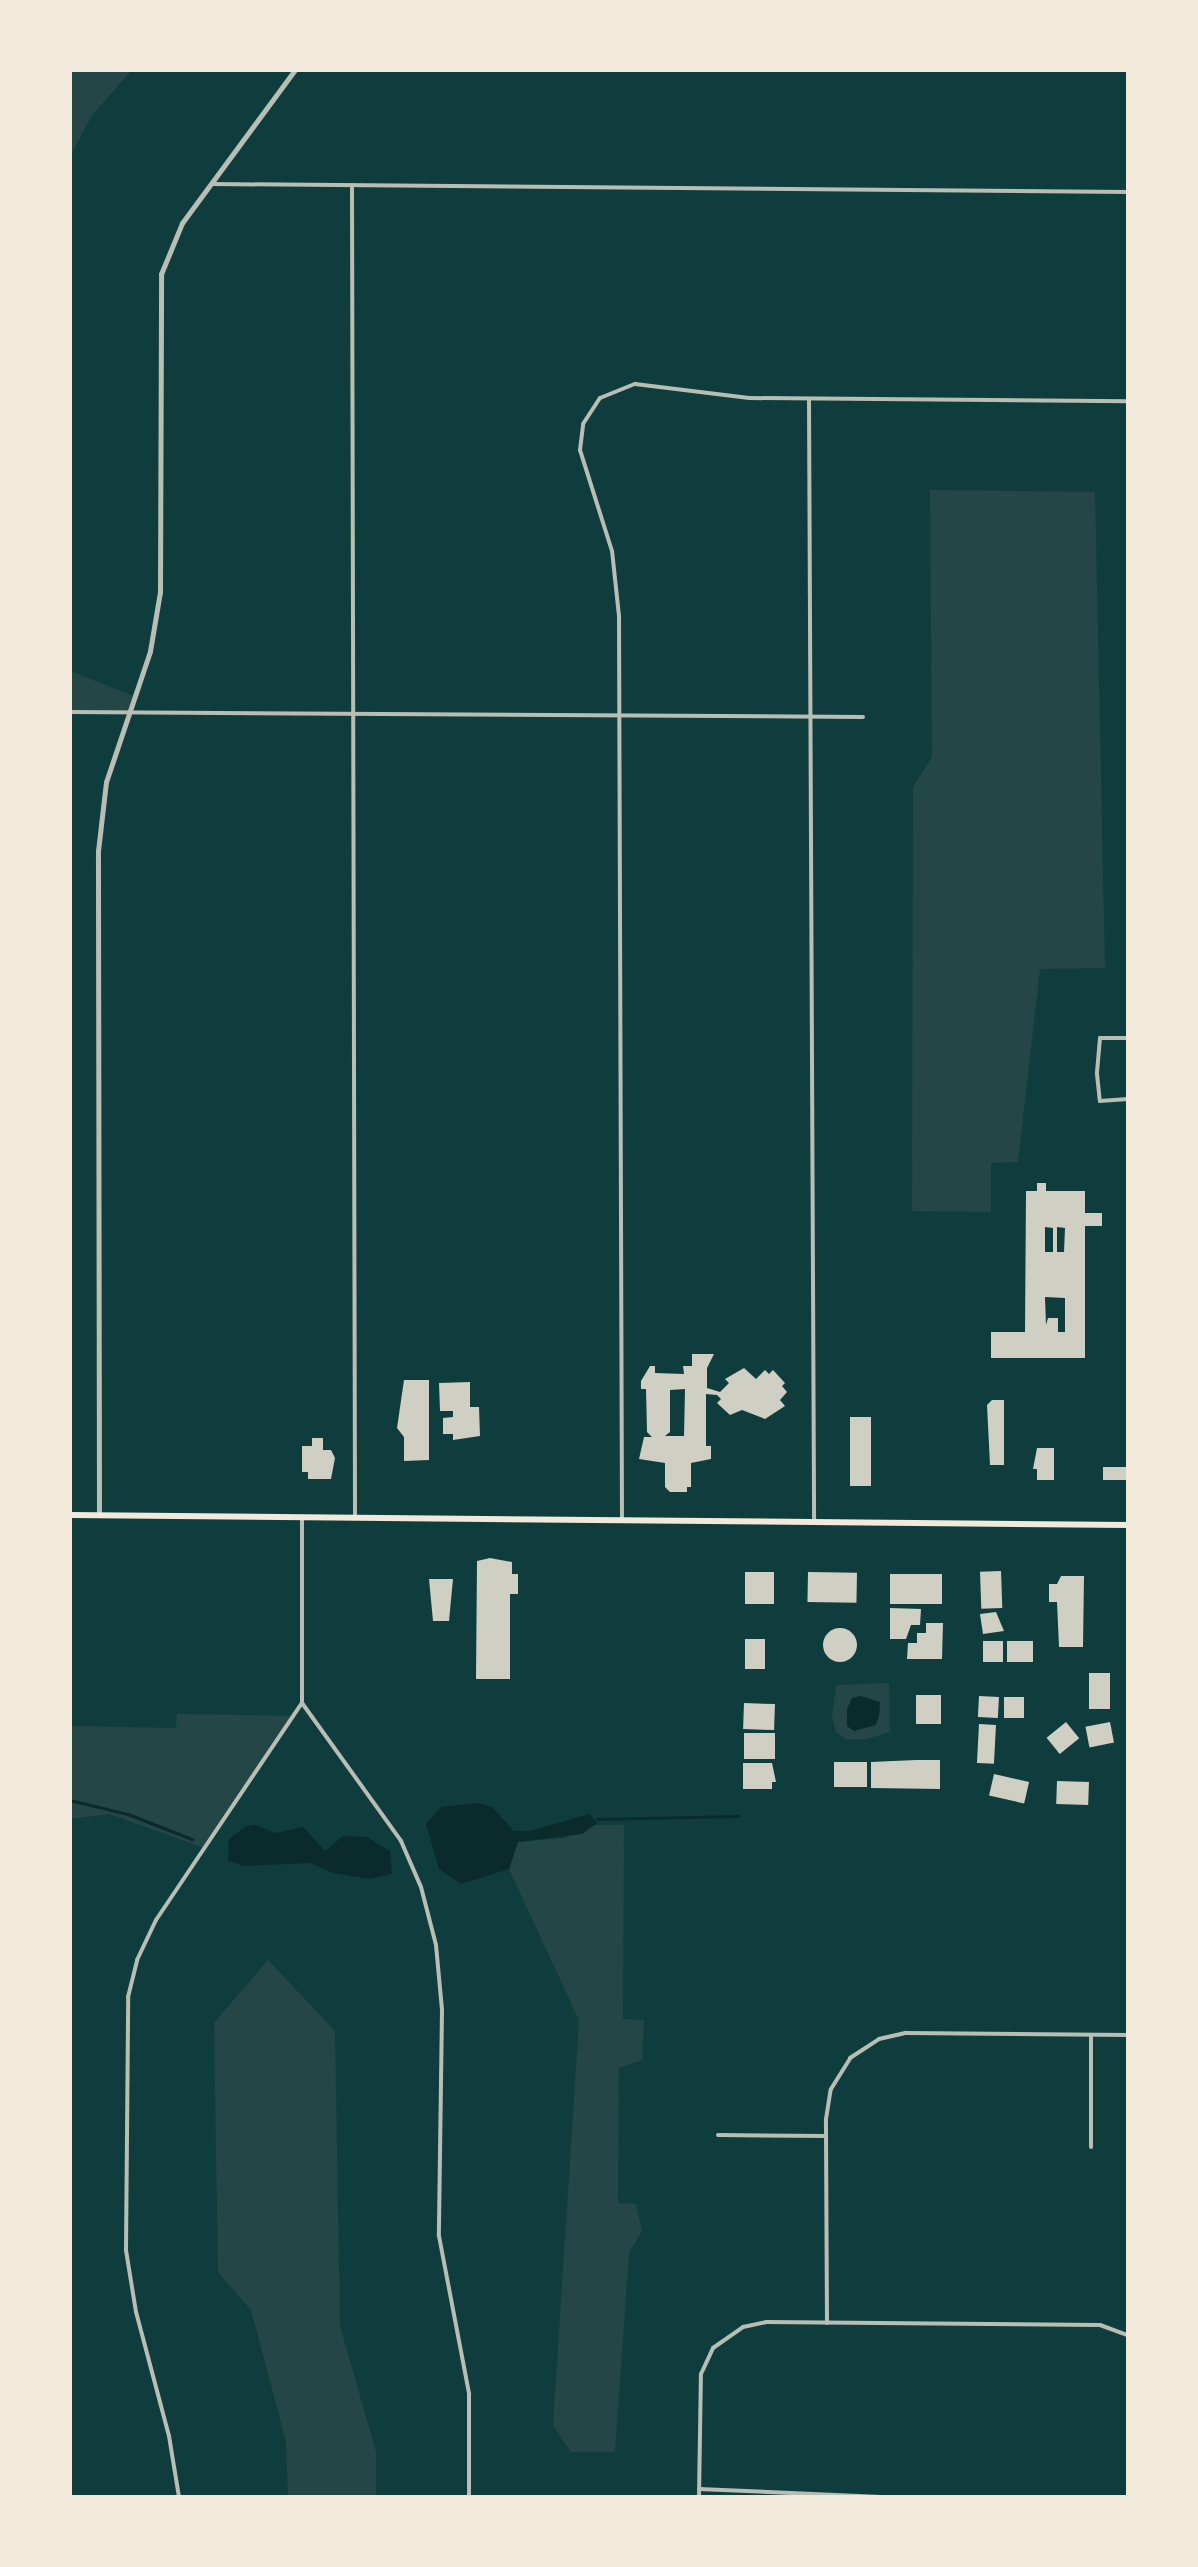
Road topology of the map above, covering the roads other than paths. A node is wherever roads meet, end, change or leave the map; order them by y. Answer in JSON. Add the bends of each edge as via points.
{"nodes":[{"id":1,"x":296,"y":70,"type":"edge"},
{"id":2,"x":210,"y":184,"type":"junction"},
{"id":3,"x":352,"y":185,"type":"junction"},
{"id":4,"x":1128,"y":192,"type":"edge"},
{"id":5,"x":809,"y":398,"type":"junction"},
{"id":6,"x":1128,"y":401,"type":"edge"},
{"id":7,"x":70,"y":712,"type":"edge"},
{"id":8,"x":129,"y":713,"type":"junction"},
{"id":9,"x":353,"y":715,"type":"junction"},
{"id":10,"x":620,"y":716,"type":"junction"},
{"id":11,"x":810,"y":717,"type":"junction"},
{"id":12,"x":863,"y":717,"type":"dead end"},
{"id":13,"x":1128,"y":1038,"type":"edge"},
{"id":14,"x":1128,"y":1099,"type":"edge"},
{"id":15,"x":70,"y":1515,"type":"edge"},
{"id":16,"x":99,"y":1515,"type":"junction"},
{"id":17,"x":302,"y":1518,"type":"junction"},
{"id":18,"x":355,"y":1518,"type":"junction"},
{"id":19,"x":622,"y":1520,"type":"junction"},
{"id":20,"x":814,"y":1522,"type":"junction"},
{"id":21,"x":1128,"y":1525,"type":"edge"},
{"id":22,"x":302,"y":1703,"type":"junction"},
{"id":23,"x":1092,"y":2035,"type":"junction"},
{"id":24,"x":1128,"y":2035,"type":"edge"},
{"id":25,"x":718,"y":2136,"type":"dead end"},
{"id":26,"x":826,"y":2136,"type":"junction"},
{"id":27,"x":1091,"y":2147,"type":"dead end"},
{"id":28,"x":827,"y":2322,"type":"junction"},
{"id":29,"x":1128,"y":2335,"type":"edge"},
{"id":30,"x":699,"y":2488,"type":"junction"},
{"id":31,"x":179,"y":2497,"type":"edge"},
{"id":32,"x":469,"y":2497,"type":"edge"},
{"id":33,"x":699,"y":2497,"type":"edge"},
{"id":34,"x":882,"y":2497,"type":"edge"}],
"edges":[{"from":1,"to":2,"type":"street"},
{"from":2,"to":3,"type":"street"},
{"from":2,"to":8,"type":"street","via":[[176,233],[161,274],[160,592]]},
{"from":3,"to":4,"type":"street"},
{"from":3,"to":9,"type":"street"},
{"from":5,"to":6,"type":"street"},
{"from":5,"to":10,"type":"street","via":[[635,384],[600,398],[583,424],[580,450],[616,574]]},
{"from":5,"to":11,"type":"street"},
{"from":7,"to":8,"type":"street"},
{"from":8,"to":9,"type":"street"},
{"from":8,"to":16,"type":"street","via":[[106,782],[98,852]]},
{"from":9,"to":10,"type":"street"},
{"from":9,"to":18,"type":"street"},
{"from":10,"to":11,"type":"street"},
{"from":10,"to":19,"type":"street"},
{"from":11,"to":12,"type":"street"},
{"from":11,"to":20,"type":"street"},
{"from":13,"to":14,"type":"street","via":[[1100,1038],[1096,1074],[1100,1101]]},
{"from":15,"to":16,"type":"main road"},
{"from":16,"to":17,"type":"main road"},
{"from":17,"to":18,"type":"main road"},
{"from":17,"to":22,"type":"street"},
{"from":18,"to":19,"type":"main road"},
{"from":19,"to":20,"type":"main road"},
{"from":20,"to":21,"type":"main road"},
{"from":22,"to":31,"type":"street","via":[[156,1920],[128,1997],[126,2250]]},
{"from":22,"to":32,"type":"street","via":[[401,1841],[436,1944],[442,2010],[440,2236],[468,2394]]},
{"from":23,"to":24,"type":"street"},
{"from":23,"to":26,"type":"street","via":[[880,2038],[856,2052],[836,2077]]},
{"from":23,"to":27,"type":"street"},
{"from":25,"to":26,"type":"street"},
{"from":26,"to":28,"type":"street"},
{"from":28,"to":29,"type":"street","via":[[1100,2326]]},
{"from":28,"to":30,"type":"street","via":[[753,2324],[713,2348],[700,2382]]},
{"from":30,"to":33,"type":"street"},
{"from":30,"to":34,"type":"street"}]}
